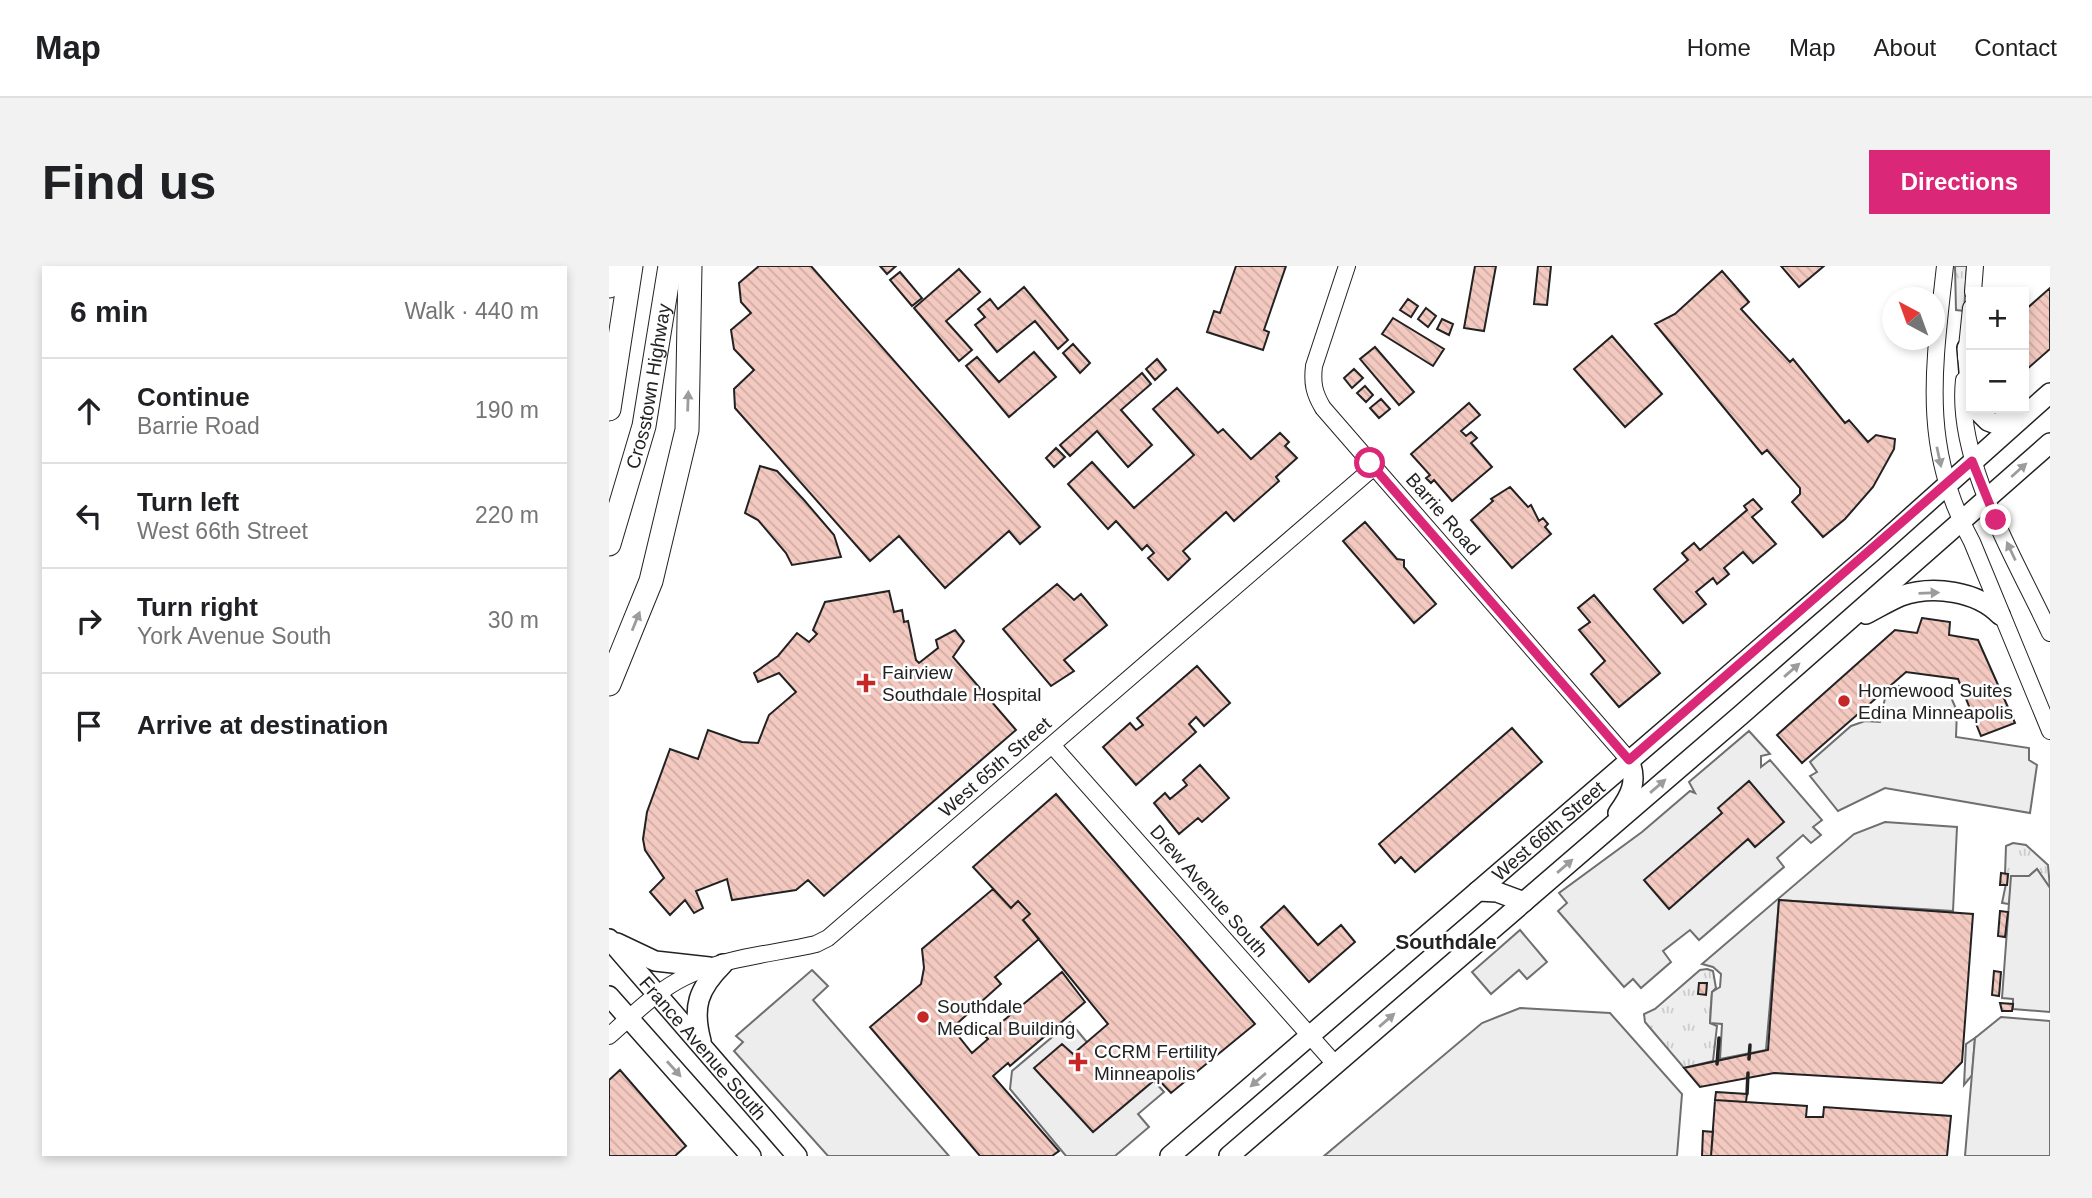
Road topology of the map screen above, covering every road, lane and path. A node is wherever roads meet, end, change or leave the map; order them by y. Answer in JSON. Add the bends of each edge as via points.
{"nodes":[{"id":1,"x":615,"y":266,"type":"edge"},
{"id":2,"x":631,"y":266,"type":"edge"},
{"id":3,"x":670,"y":266,"type":"edge"},
{"id":4,"x":690,"y":266,"type":"edge"},
{"id":5,"x":1347,"y":266,"type":"edge"},
{"id":6,"x":1945,"y":266,"type":"edge"},
{"id":7,"x":1975,"y":266,"type":"edge"},
{"id":8,"x":609,"y":286,"type":"edge"},
{"id":9,"x":1973,"y":287,"type":"edge"},
{"id":10,"x":1967,"y":350,"type":"edge"},
{"id":11,"x":2050,"y":391,"type":"edge"},
{"id":12,"x":2029,"y":405,"type":"edge"},
{"id":13,"x":609,"y":410,"type":"edge"},
{"id":14,"x":1980,"y":413,"type":"edge"},
{"id":15,"x":2015,"y":413,"type":"edge"},
{"id":16,"x":2050,"y":443,"type":"edge"},
{"id":17,"x":1972,"y":461,"type":"junction"},
{"id":18,"x":1374,"y":467,"type":"junction"},
{"id":19,"x":1947,"y":484,"type":"junction"},
{"id":20,"x":1988,"y":497,"type":"junction"},
{"id":21,"x":1960,"y":520,"type":"junction"},
{"id":22,"x":609,"y":544,"type":"edge"},
{"id":23,"x":2000,"y":615,"type":"junction"},
{"id":24,"x":1843,"y":625,"type":"junction"},
{"id":25,"x":2050,"y":633,"type":"edge"},
{"id":26,"x":609,"y":684,"type":"edge"},
{"id":27,"x":2048,"y":725,"type":"edge"},
{"id":28,"x":1052,"y":745,"type":"junction"},
{"id":29,"x":1629,"y":760,"type":"junction"},
{"id":30,"x":1606,"y":831,"type":"junction"},
{"id":31,"x":1478,"y":891,"type":"junction"},
{"id":32,"x":1524,"y":902,"type":"junction"},
{"id":33,"x":609,"y":939,"type":"edge"},
{"id":34,"x":716,"y":966,"type":"junction"},
{"id":35,"x":657,"y":994,"type":"junction"},
{"id":36,"x":609,"y":996,"type":"edge"},
{"id":37,"x":629,"y":1018,"type":"junction"},
{"id":38,"x":1309,"y":1035,"type":"junction"},
{"id":39,"x":609,"y":1036,"type":"edge"},
{"id":40,"x":702,"y":1046,"type":"junction"},
{"id":41,"x":1335,"y":1064,"type":"junction"},
{"id":42,"x":751,"y":1156,"type":"edge"},
{"id":43,"x":797,"y":1156,"type":"edge"},
{"id":44,"x":1170,"y":1156,"type":"edge"},
{"id":45,"x":1229,"y":1156,"type":"edge"}],
"edges":[{"from":1,"to":8,"type":"highway"},
{"from":2,"to":13,"type":"highway","name":"Crosstown Highway"},
{"from":3,"to":22,"type":"highway","name":"Crosstown Highway","via":[[645,426]]},
{"from":26,"to":4,"type":"highway","one_way":true,"via":[[651,581],[687,430]]},
{"from":5,"to":18,"type":"street","name":"Barrie Road","via":[[1312,381],[1323,408]]},
{"from":6,"to":19,"type":"street","one_way":true,"via":[[1932,406]]},
{"from":7,"to":9,"type":"street"},
{"from":10,"to":17,"type":"street","via":[[1963,426]]},
{"from":11,"to":12,"type":"main road"},
{"from":11,"to":17,"type":"main road","name":"West 66th Street"},
{"from":14,"to":15,"type":"main road","via":[[1996,424]]},
{"from":20,"to":16,"type":"main road","name":"West 66th Street","one_way":true},
{"from":17,"to":19,"type":"main road","name":"West 66th Street"},
{"from":17,"to":20,"type":"street"},
{"from":18,"to":28,"type":"street","name":"West 65th Street"},
{"from":18,"to":29,"type":"street","name":"Barrie Road"},
{"from":19,"to":21,"type":"street"},
{"from":19,"to":29,"type":"main road","name":"West 66th Street"},
{"from":20,"to":21,"type":"main road","name":"West 66th Street"},
{"from":25,"to":20,"type":"street","one_way":true},
{"from":21,"to":23,"type":"street"},
{"from":21,"to":24,"type":"main road","name":"West 66th Street"},
{"from":24,"to":23,"type":"main road","one_way":true,"via":[[1903,596],[1929,591],[1977,597]]},
{"from":23,"to":27,"type":"street"},
{"from":30,"to":24,"type":"main road","name":"West 66th Street","one_way":true},
{"from":28,"to":34,"type":"street","name":"West 65th Street","via":[[828,938]]},
{"from":28,"to":38,"type":"street","name":"Drew Avenue South"},
{"from":29,"to":30,"type":"main road","via":[[1635,773],[1630,795]]},
{"from":29,"to":31,"type":"main road","name":"West 66th Street"},
{"from":32,"to":30,"type":"main road","name":"West 66th Street","one_way":true},
{"from":31,"to":32,"type":"main road"},
{"from":31,"to":38,"type":"main road","name":"West 66th Street"},
{"from":41,"to":32,"type":"main road","name":"West 66th Street","one_way":true},
{"from":33,"to":34,"type":"main road","via":[[655,961]]},
{"from":33,"to":35,"type":"main road","name":"France Avenue South"},
{"from":34,"to":35,"type":"street","name":"West 65th Street"},
{"from":34,"to":40,"type":"main road","via":[[695,1004]]},
{"from":35,"to":37,"type":"street","name":"West 65th Street"},
{"from":35,"to":40,"type":"main road","name":"France Avenue South"},
{"from":36,"to":37,"type":"main road","name":"France Avenue South"},
{"from":37,"to":39,"type":"street","name":"West 65th Street"},
{"from":37,"to":42,"type":"main road","name":"France Avenue South","one_way":true},
{"from":38,"to":41,"type":"street","name":"Drew Avenue South"},
{"from":38,"to":44,"type":"main road","name":"West 66th Street","one_way":true},
{"from":40,"to":43,"type":"main road","name":"France Avenue South"},
{"from":41,"to":45,"type":"main road","name":"West 66th Street"}]}
